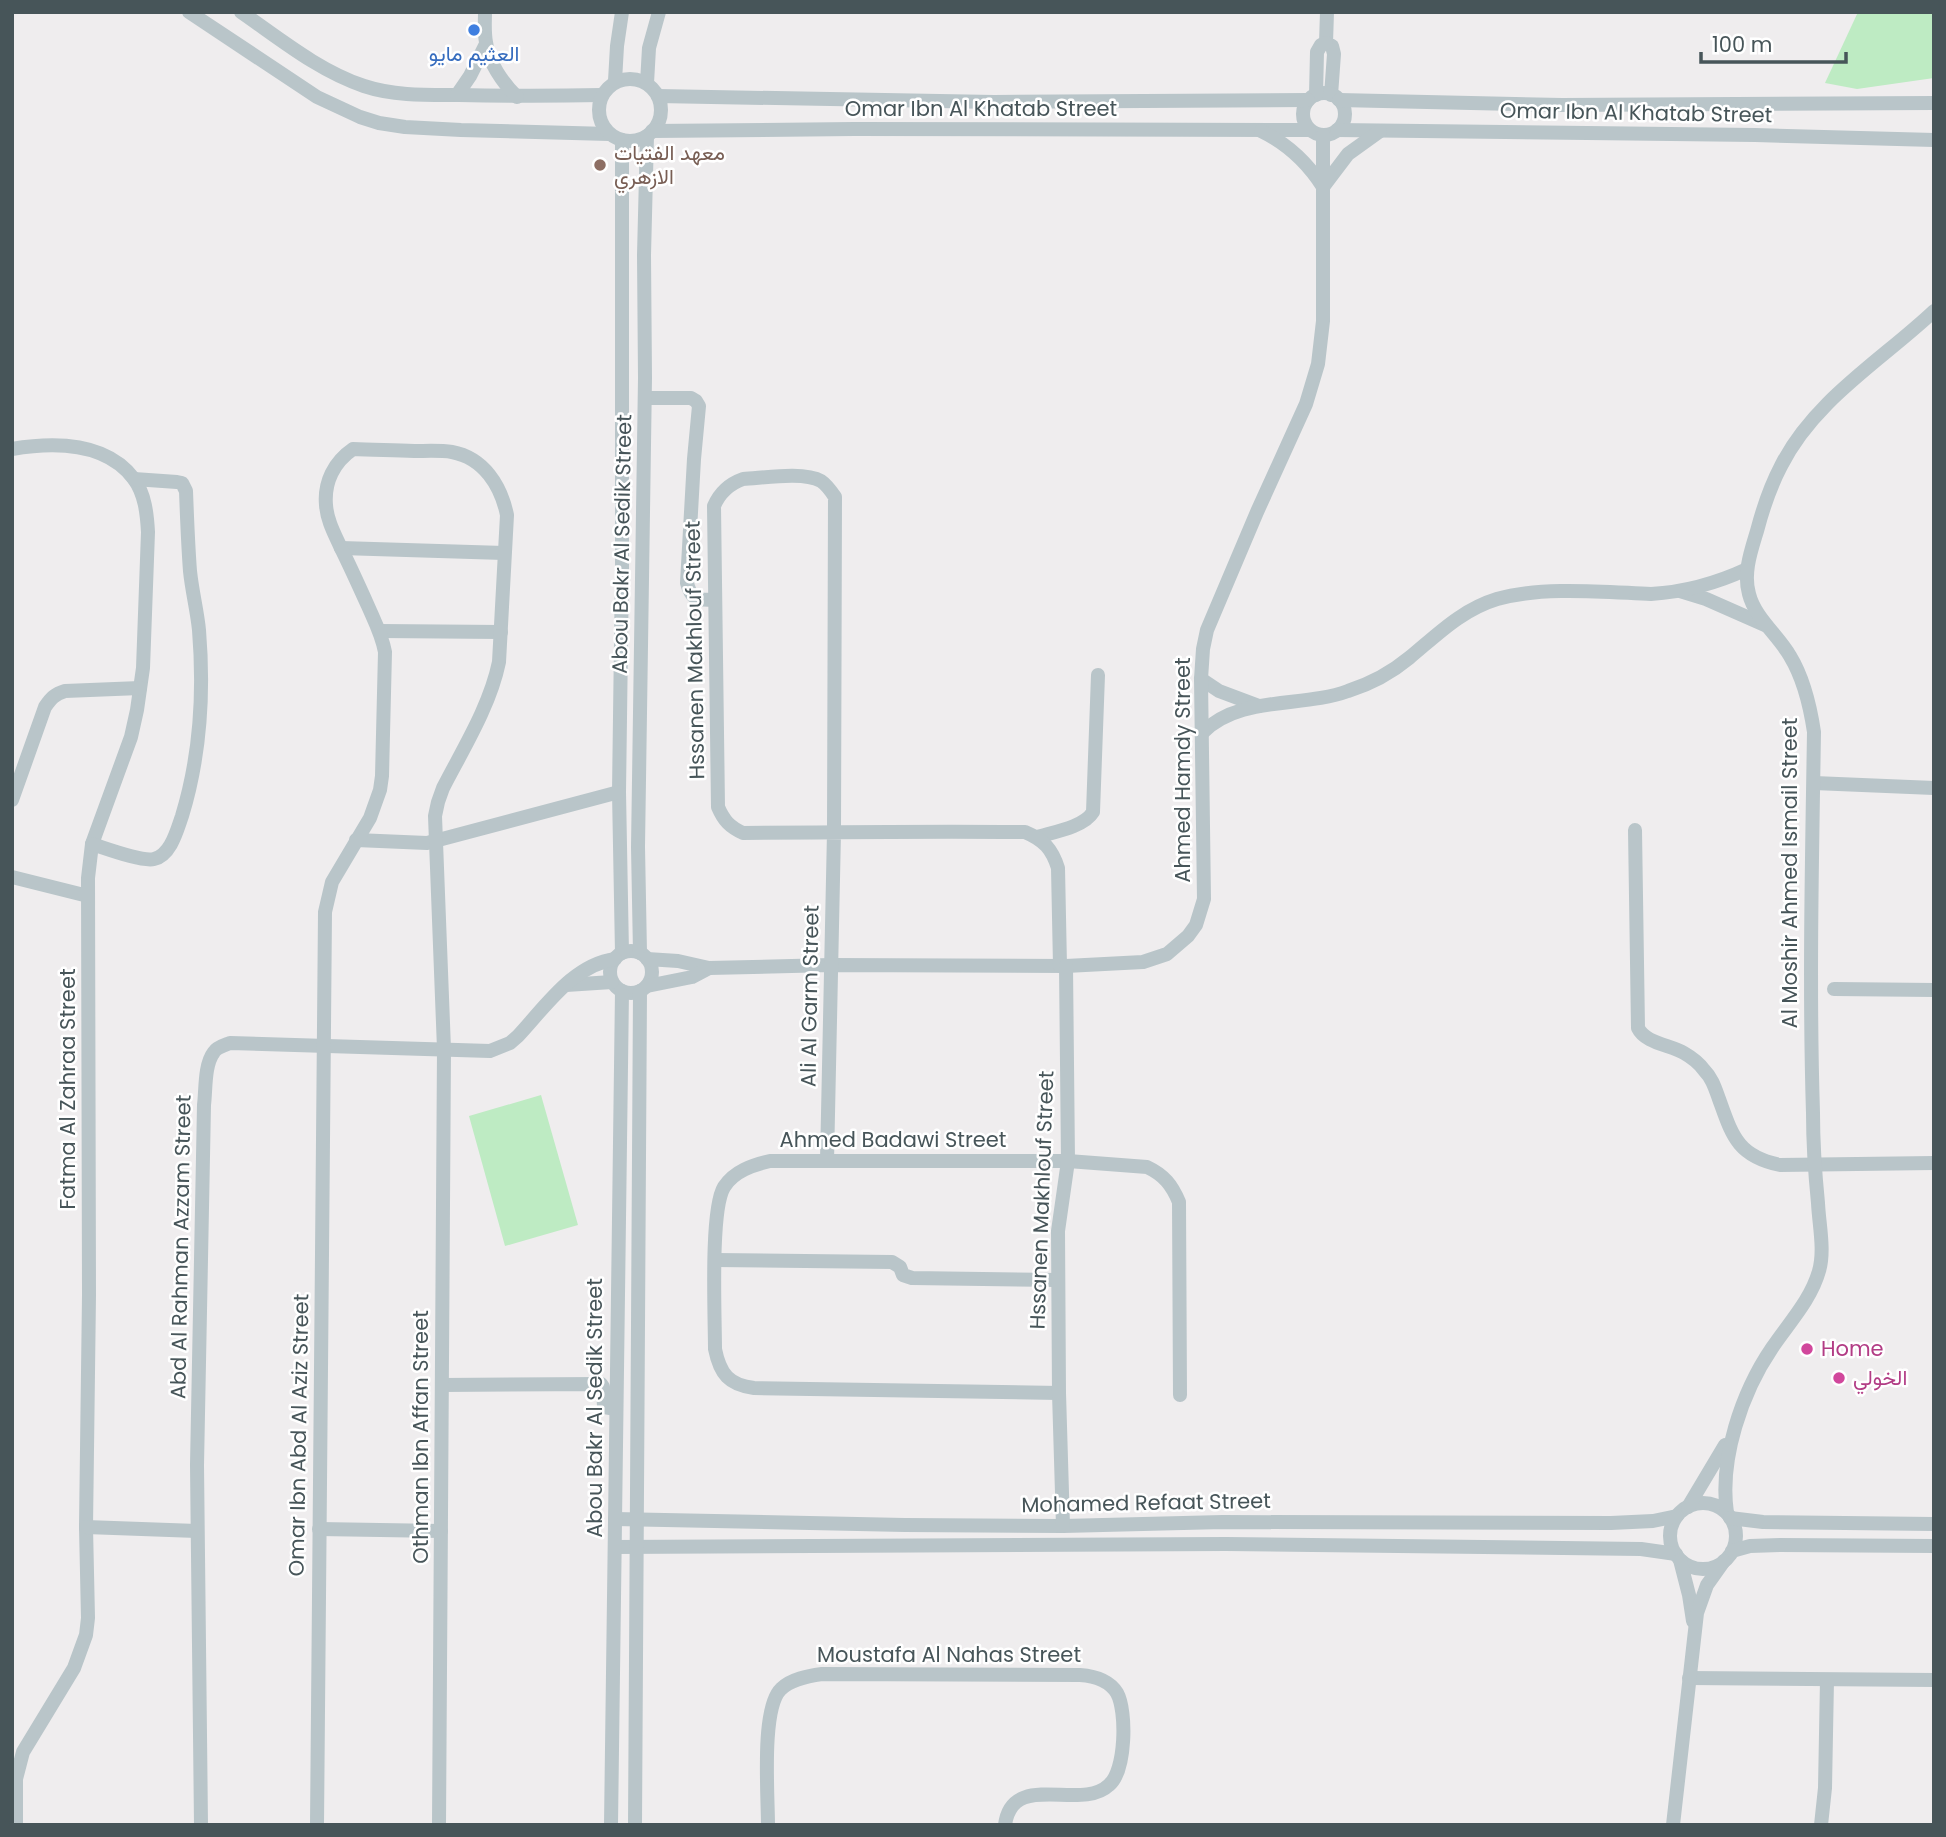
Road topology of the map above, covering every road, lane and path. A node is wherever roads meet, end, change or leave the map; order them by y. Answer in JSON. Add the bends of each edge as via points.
{"nodes":[{"id":1,"x":189,"y":12,"type":"edge"},
{"id":2,"x":241,"y":12,"type":"edge"},
{"id":3,"x":485,"y":12,"type":"edge"},
{"id":4,"x":622,"y":12,"type":"edge"},
{"id":5,"x":659,"y":12,"type":"edge"},
{"id":6,"x":1327,"y":12,"type":"edge"},
{"id":7,"x":486,"y":44,"type":"junction"},
{"id":8,"x":615,"y":81,"type":"junction"},
{"id":9,"x":647,"y":83,"type":"junction"},
{"id":10,"x":457,"y":95,"type":"junction"},
{"id":11,"x":603,"y":95,"type":"junction"},
{"id":12,"x":658,"y":96,"type":"junction"},
{"id":13,"x":517,"y":97,"type":"junction"},
{"id":14,"x":1323,"y":98,"type":"junction"},
{"id":15,"x":1934,"y":103,"type":"edge"},
{"id":16,"x":1260,"y":130,"type":"junction"},
{"id":17,"x":1381,"y":130,"type":"junction"},
{"id":18,"x":1323,"y":132,"type":"junction"},
{"id":19,"x":650,"y":134,"type":"junction"},
{"id":20,"x":616,"y":137,"type":"junction"},
{"id":21,"x":1934,"y":139,"type":"edge"},
{"id":22,"x":1323,"y":187,"type":"junction"},
{"id":23,"x":1934,"y":311,"type":"edge"},
{"id":24,"x":645,"y":398,"type":"junction"},
{"id":25,"x":12,"y":449,"type":"edge"},
{"id":26,"x":134,"y":479,"type":"junction"},
{"id":27,"x":341,"y":548,"type":"junction"},
{"id":28,"x":504,"y":553,"type":"junction"},
{"id":29,"x":1747,"y":569,"type":"junction"},
{"id":30,"x":1678,"y":590,"type":"junction"},
{"id":31,"x":715,"y":600,"type":"junction"},
{"id":32,"x":1768,"y":627,"type":"junction"},
{"id":33,"x":380,"y":631,"type":"junction"},
{"id":34,"x":501,"y":632,"type":"junction"},
{"id":35,"x":1097,"y":676,"type":"dead end"},
{"id":36,"x":1201,"y":678,"type":"junction"},
{"id":37,"x":140,"y":688,"type":"junction"},
{"id":38,"x":1260,"y":706,"type":"junction"},
{"id":39,"x":1202,"y":733,"type":"junction"},
{"id":40,"x":1814,"y":783,"type":"junction"},
{"id":41,"x":1934,"y":788,"type":"edge"},
{"id":42,"x":619,"y":792,"type":"junction"},
{"id":43,"x":12,"y":800,"type":"edge"},
{"id":44,"x":1635,"y":830,"type":"dead end"},
{"id":45,"x":834,"y":832,"type":"junction"},
{"id":46,"x":1037,"y":837,"type":"junction"},
{"id":47,"x":356,"y":840,"type":"junction"},
{"id":48,"x":436,"y":841,"type":"junction"},
{"id":49,"x":92,"y":844,"type":"junction"},
{"id":50,"x":12,"y":877,"type":"edge"},
{"id":51,"x":88,"y":896,"type":"junction"},
{"id":52,"x":619,"y":956,"type":"junction"},
{"id":53,"x":644,"y":956,"type":"junction"},
{"id":54,"x":831,"y":965,"type":"junction"},
{"id":55,"x":1063,"y":966,"type":"junction"},
{"id":56,"x":709,"y":968,"type":"junction"},
{"id":57,"x":566,"y":985,"type":"junction"},
{"id":58,"x":617,"y":987,"type":"junction"},
{"id":59,"x":644,"y":989,"type":"junction"},
{"id":60,"x":1833,"y":989,"type":"dead end"},
{"id":61,"x":1934,"y":990,"type":"edge"},
{"id":62,"x":324,"y":1046,"type":"junction"},
{"id":63,"x":444,"y":1049,"type":"junction"},
{"id":64,"x":827,"y":1161,"type":"junction"},
{"id":65,"x":1068,"y":1161,"type":"junction"},
{"id":66,"x":1934,"y":1163,"type":"edge"},
{"id":67,"x":1815,"y":1164,"type":"junction"},
{"id":68,"x":715,"y":1260,"type":"junction"},
{"id":69,"x":1058,"y":1280,"type":"junction"},
{"id":70,"x":442,"y":1385,"type":"junction"},
{"id":71,"x":1059,"y":1393,"type":"junction"},
{"id":72,"x":1180,"y":1395,"type":"dead end"},
{"id":73,"x":616,"y":1409,"type":"junction"},
{"id":74,"x":1740,"y":1416,"type":"junction"},
{"id":75,"x":1683,"y":1511,"type":"junction"},
{"id":76,"x":1728,"y":1516,"type":"junction"},
{"id":77,"x":615,"y":1518,"type":"junction"},
{"id":78,"x":638,"y":1519,"type":"junction"},
{"id":79,"x":1223,"y":1522,"type":"junction"},
{"id":80,"x":1242,"y":1522,"type":"junction"},
{"id":81,"x":1934,"y":1524,"type":"edge"},
{"id":82,"x":1063,"y":1526,"type":"junction"},
{"id":83,"x":86,"y":1527,"type":"junction"},
{"id":84,"x":319,"y":1529,"type":"junction"},
{"id":85,"x":197,"y":1531,"type":"junction"},
{"id":86,"x":441,"y":1531,"type":"junction"},
{"id":87,"x":1226,"y":1544,"type":"junction"},
{"id":88,"x":1242,"y":1544,"type":"junction"},
{"id":89,"x":1934,"y":1546,"type":"edge"},
{"id":90,"x":615,"y":1547,"type":"junction"},
{"id":91,"x":638,"y":1548,"type":"junction"},
{"id":92,"x":1728,"y":1556,"type":"junction"},
{"id":93,"x":1678,"y":1557,"type":"junction"},
{"id":94,"x":1694,"y":1633,"type":"junction"},
{"id":95,"x":1689,"y":1678,"type":"junction"},
{"id":96,"x":1827,"y":1680,"type":"junction"},
{"id":97,"x":1934,"y":1680,"type":"edge"},
{"id":98,"x":16,"y":1825,"type":"edge"},
{"id":99,"x":201,"y":1825,"type":"edge"},
{"id":100,"x":317,"y":1825,"type":"edge"},
{"id":101,"x":439,"y":1825,"type":"edge"},
{"id":102,"x":611,"y":1825,"type":"edge"},
{"id":103,"x":635,"y":1825,"type":"edge"},
{"id":104,"x":768,"y":1825,"type":"edge"},
{"id":105,"x":1005,"y":1825,"type":"edge"},
{"id":106,"x":1673,"y":1825,"type":"edge"},
{"id":107,"x":1821,"y":1825,"type":"edge"}],
"edges":[{"from":1,"to":20,"type":"street","via":[[317,97],[379,123]]},
{"from":2,"to":10,"type":"street","via":[[333,73],[365,86]]},
{"from":3,"to":7,"type":"street"},
{"from":4,"to":8,"type":"street"},
{"from":5,"to":9,"type":"street","via":[[649,48]]},
{"from":6,"to":14,"type":"street","via":[[1326,43],[1317,52]]},
{"from":7,"to":10,"type":"street"},
{"from":7,"to":13,"type":"street","via":[[506,86]]},
{"from":8,"to":9,"type":"street"},
{"from":8,"to":11,"type":"street"},
{"from":9,"to":12,"type":"street"},
{"from":10,"to":13,"type":"street"},
{"from":11,"to":13,"type":"street"},
{"from":11,"to":20,"type":"street","via":[[601,121]]},
{"from":12,"to":14,"type":"street","name":"Omar Ibn Al Khatab Street","via":[[994,102]]},
{"from":12,"to":19,"type":"street","via":[[661,112]]},
{"from":14,"to":15,"type":"street","name":"Omar Ibn Al Khatab Street","via":[[1562,105]]},
{"from":14,"to":18,"type":"street","via":[[1303,114],[1306,125]]},
{"from":14,"to":18,"type":"street","via":[[1345,114],[1342,124]]},
{"from":16,"to":18,"type":"street","name":"Omar Ibn Al Khatab Street"},
{"from":16,"to":19,"type":"street","name":"Omar Ibn Al Khatab Street","via":[[854,129]]},
{"from":16,"to":22,"type":"street","via":[[1292,149]]},
{"from":17,"to":18,"type":"street","name":"Omar Ibn Al Khatab Street"},
{"from":17,"to":21,"type":"street","name":"Omar Ibn Al Khatab Street"},
{"from":17,"to":22,"type":"street","via":[[1348,154]]},
{"from":18,"to":22,"type":"street","name":"Ahmed Hamdy Street"},
{"from":19,"to":20,"type":"street","via":[[639,140]]},
{"from":19,"to":24,"type":"street","name":"Abou Bakr Al Sedik Street","via":[[644,255]]},
{"from":20,"to":42,"type":"street","name":"Abou Bakr Al Sedik Street","via":[[622,568]]},
{"from":22,"to":36,"type":"street","name":"Ahmed Hamdy Street","via":[[1323,321],[1318,364],[1306,404],[1214,612],[1203,649]]},
{"from":23,"to":29,"type":"street","name":"Al Moshir Ahmed Ismail Street","via":[[1833,397],[1797,439],[1767,496]]},
{"from":24,"to":31,"type":"street","via":[[691,398],[699,406],[687,583],[694,598]]},
{"from":24,"to":53,"type":"street","name":"Abou Bakr Al Sedik Street","via":[[639,847]]},
{"from":25,"to":26,"type":"street","via":[[74,446],[107,457]]},
{"from":26,"to":37,"type":"street","name":"Fatma Al Zahraa Street","via":[[148,532]]},
{"from":26,"to":49,"type":"street","via":[[182,483],[186,491],[201,679],[196,751],[191,787],[164,853],[145,860]]},
{"from":27,"to":28,"type":"street"},
{"from":27,"to":28,"type":"street","name":"Othman Ibn Affan Street","via":[[326,503],[329,480],[338,462],[353,449],[402,450],[452,452],[484,468],[495,481],[507,515]]},
{"from":27,"to":33,"type":"street","name":"Omar Ibn Abd Al Aziz Street"},
{"from":28,"to":34,"type":"street","name":"Othman Ibn Affan Street"},
{"from":29,"to":30,"type":"street"},
{"from":29,"to":32,"type":"street","name":"Al Moshir Ahmed Ismail Street","via":[[1748,593]]},
{"from":30,"to":32,"type":"street"},
{"from":30,"to":38,"type":"street","via":[[1651,594],[1542,592],[1495,600],[1452,621],[1408,659],[1368,683],[1324,698]]},
{"from":31,"to":45,"type":"street","name":"Hssanen Makhlouf Street","via":[[718,807],[723,819],[743,833]]},
{"from":31,"to":45,"type":"street","name":"Hssanen Makhlouf Street","via":[[714,506],[724,489],[743,479],[808,476],[829,487],[835,497]]},
{"from":32,"to":40,"type":"street","name":"Al Moshir Ahmed Ismail Street","via":[[1790,655],[1810,704]]},
{"from":33,"to":34,"type":"street"},
{"from":33,"to":47,"type":"street","name":"Omar Ibn Abd Al Aziz Street","via":[[385,652],[382,776],[376,804]]},
{"from":34,"to":48,"type":"street","name":"Othman Ibn Affan Street","via":[[492,691],[438,802]]},
{"from":35,"to":46,"type":"street","via":[[1094,812],[1086,821]]},
{"from":36,"to":38,"type":"street","via":[[1228,696]]},
{"from":36,"to":39,"type":"street","name":"Ahmed Hamdy Street"},
{"from":37,"to":43,"type":"street","via":[[65,691],[50,699]]},
{"from":37,"to":49,"type":"street","name":"Fatma Al Zahraa Street","via":[[131,737]]},
{"from":38,"to":39,"type":"street","via":[[1222,717]]},
{"from":39,"to":55,"type":"street","name":"Ahmed Hamdy Street","via":[[1204,899],[1196,925],[1178,946],[1154,959]]},
{"from":40,"to":41,"type":"street"},
{"from":40,"to":67,"type":"street","name":"Al Moshir Ahmed Ismail Street","via":[[1811,1057]]},
{"from":42,"to":48,"type":"street"},
{"from":42,"to":52,"type":"street","name":"Abou Bakr Al Sedik Street"},
{"from":44,"to":67,"type":"street","via":[[1640,1032],[1683,1052],[1706,1071],[1731,1133],[1751,1155],[1780,1165]]},
{"from":45,"to":46,"type":"street","name":"Hssanen Makhlouf Street","via":[[1026,832]]},
{"from":45,"to":54,"type":"street","name":"Ali Al Garm Street"},
{"from":46,"to":55,"type":"street","name":"Hssanen Makhlouf Street","via":[[1047,845],[1058,868]]},
{"from":47,"to":48,"type":"street"},
{"from":47,"to":62,"type":"street","name":"Omar Ibn Abd Al Aziz Street","via":[[326,902]]},
{"from":48,"to":63,"type":"street","name":"Othman Ibn Affan Street"},
{"from":49,"to":51,"type":"street","name":"Fatma Al Zahraa Street"},
{"from":50,"to":51,"type":"street"},
{"from":51,"to":83,"type":"street","name":"Fatma Al Zahraa Street"},
{"from":52,"to":53,"type":"street","via":[[631,951]]},
{"from":52,"to":57,"type":"street","name":"Abd Al Rahman Azzam Street","via":[[587,967]]},
{"from":52,"to":58,"type":"street","via":[[610,970]]},
{"from":53,"to":56,"type":"street","name":"Ahmed Hamdy Street"},
{"from":53,"to":59,"type":"street","via":[[652,975]]},
{"from":54,"to":55,"type":"street","name":"Ahmed Hamdy Street"},
{"from":54,"to":56,"type":"street","name":"Ahmed Hamdy Street"},
{"from":54,"to":64,"type":"street","name":"Ali Al Garm Street"},
{"from":55,"to":65,"type":"street","name":"Hssanen Makhlouf Street"},
{"from":56,"to":59,"type":"street","name":"Ahmed Hamdy Street"},
{"from":57,"to":58,"type":"street"},
{"from":57,"to":63,"type":"street","name":"Abd Al Rahman Azzam Street","via":[[519,1036],[500,1048]]},
{"from":58,"to":59,"type":"street","via":[[631,993]]},
{"from":58,"to":73,"type":"street","name":"Abou Bakr Al Sedik Street"},
{"from":59,"to":78,"type":"street","name":"Abou Bakr Al Sedik Street","via":[[637,1259]]},
{"from":60,"to":61,"type":"street"},
{"from":62,"to":63,"type":"street","name":"Abd Al Rahman Azzam Street"},
{"from":62,"to":84,"type":"street","name":"Omar Ibn Abd Al Aziz Street"},
{"from":62,"to":85,"type":"street","name":"Abd Al Rahman Azzam Street","via":[[230,1043],[214,1052],[209,1066],[204,1119]]},
{"from":63,"to":70,"type":"street","name":"Othman Ibn Affan Street"},
{"from":64,"to":65,"type":"street","name":"Ahmed Badawi Street"},
{"from":64,"to":68,"type":"street","name":"Ahmed Badawi Street","via":[[770,1161],[733,1177],[719,1196]]},
{"from":65,"to":69,"type":"street","name":"Hssanen Makhlouf Street","via":[[1059,1221]]},
{"from":65,"to":72,"type":"street","name":"Ahmed Badawi Street","via":[[1147,1167],[1174,1190],[1179,1202]]},
{"from":66,"to":67,"type":"street"},
{"from":67,"to":74,"type":"street","name":"Al Moshir Ahmed Ismail Street","via":[[1822,1251],[1814,1286],[1762,1364]]},
{"from":68,"to":69,"type":"street","via":[[892,1262],[907,1277]]},
{"from":68,"to":71,"type":"street","name":"Ahmed Badawi Street","via":[[717,1361],[722,1372],[741,1387]]},
{"from":69,"to":71,"type":"street","name":"Hssanen Makhlouf Street"},
{"from":70,"to":73,"type":"street","via":[[601,1384],[604,1407]]},
{"from":70,"to":86,"type":"street","name":"Othman Ibn Affan Street"},
{"from":71,"to":82,"type":"street","name":"Hssanen Makhlouf Street"},
{"from":73,"to":77,"type":"street","name":"Abou Bakr Al Sedik Street"},
{"from":74,"to":75,"type":"street","name":"Al Moshir Ahmed Ismail Street","via":[[1718,1460]]},
{"from":74,"to":76,"type":"street","name":"Al Moshir Ahmed Ismail Street","via":[[1727,1461]]},
{"from":75,"to":76,"type":"street","via":[[1708,1504]]},
{"from":75,"to":80,"type":"street","name":"Mohamed Refaat Street","via":[[1653,1521],[1611,1523]]},
{"from":75,"to":93,"type":"street","via":[[1670,1535]]},
{"from":76,"to":81,"type":"street","via":[[1763,1522]]},
{"from":76,"to":92,"type":"street","via":[[1735,1544]]},
{"from":77,"to":78,"type":"street","name":"Mohamed Refaat Street"},
{"from":77,"to":90,"type":"street","name":"Abou Bakr Al Sedik Street"},
{"from":78,"to":82,"type":"street","name":"Mohamed Refaat Street"},
{"from":78,"to":91,"type":"street","name":"Abou Bakr Al Sedik Street"},
{"from":79,"to":80,"type":"street","name":"Mohamed Refaat Street"},
{"from":79,"to":82,"type":"street","name":"Mohamed Refaat Street"},
{"from":79,"to":87,"type":"street"},
{"from":80,"to":88,"type":"street"},
{"from":83,"to":85,"type":"street"},
{"from":83,"to":98,"type":"street","name":"Fatma Al Zahraa Street","via":[[86,1635],[74,1668],[23,1752],[16,1779]]},
{"from":84,"to":86,"type":"street"},
{"from":84,"to":100,"type":"street","name":"Omar Ibn Abd Al Aziz Street"},
{"from":85,"to":99,"type":"street","name":"Abd Al Rahman Azzam Street"},
{"from":86,"to":101,"type":"street","name":"Othman Ibn Affan Street"},
{"from":87,"to":88,"type":"street","name":"Mohamed Refaat Street"},
{"from":87,"to":91,"type":"street","name":"Mohamed Refaat Street"},
{"from":88,"to":93,"type":"street","name":"Mohamed Refaat Street","via":[[1627,1549]]},
{"from":89,"to":92,"type":"street","via":[[1750,1546]]},
{"from":90,"to":91,"type":"street","name":"Mohamed Refaat Street"},
{"from":90,"to":102,"type":"street","name":"Abou Bakr Al Sedik Street"},
{"from":91,"to":103,"type":"street","name":"Abou Bakr Al Sedik Street"},
{"from":92,"to":93,"type":"street","via":[[1712,1568],[1698,1569]]},
{"from":92,"to":94,"type":"street","via":[[1707,1585]]},
{"from":93,"to":94,"type":"street"},
{"from":94,"to":95,"type":"street"},
{"from":95,"to":96,"type":"street"},
{"from":95,"to":106,"type":"street"},
{"from":96,"to":97,"type":"street"},
{"from":96,"to":107,"type":"street"},
{"from":104,"to":105,"type":"street","name":"Moustafa Al Nahas Street","via":[[770,1709],[781,1689],[791,1682],[822,1674],[956,1674],[1080,1675],[1105,1682],[1121,1703],[1122,1749],[1116,1777],[1105,1789],[1091,1794],[1023,1798],[1009,1809]]}]}
